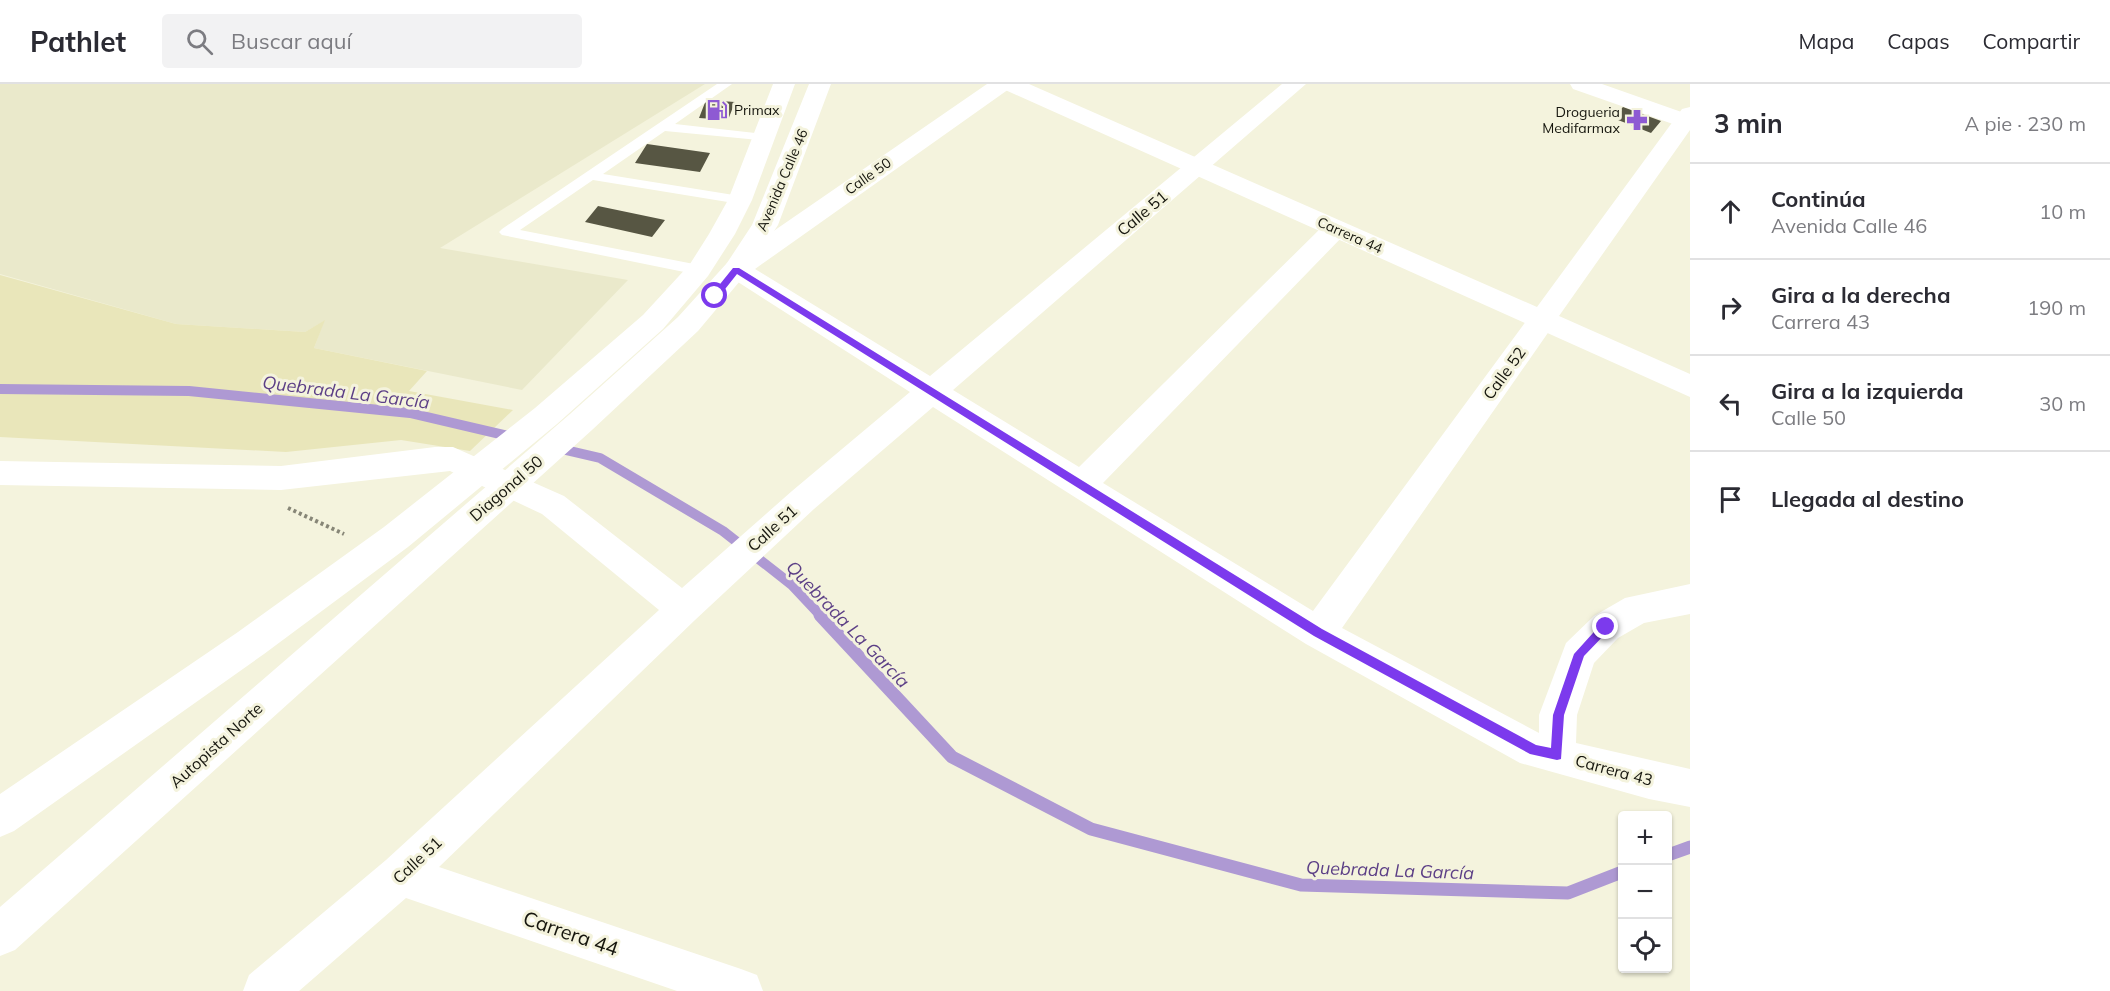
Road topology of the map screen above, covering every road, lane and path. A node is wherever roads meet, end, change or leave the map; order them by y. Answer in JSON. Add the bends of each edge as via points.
{"nodes":[{"id":1,"x":726,"y":84,"type":"edge"},
{"id":2,"x":784,"y":84,"type":"edge"},
{"id":3,"x":820,"y":84,"type":"edge"},
{"id":4,"x":1001,"y":84,"type":"edge"},
{"id":5,"x":1011,"y":84,"type":"edge"},
{"id":6,"x":1296,"y":84,"type":"edge"},
{"id":7,"x":1581,"y":84,"type":"edge"},
{"id":8,"x":1688,"y":119,"type":"edge"},
{"id":9,"x":662,"y":127,"type":"junction"},
{"id":10,"x":765,"y":138,"type":"junction"},
{"id":11,"x":1197,"y":167,"type":"junction"},
{"id":12,"x":592,"y":176,"type":"junction"},
{"id":13,"x":740,"y":200,"type":"junction"},
{"id":14,"x":1335,"y":229,"type":"junction"},
{"id":15,"x":736,"y":269,"type":"junction"},
{"id":16,"x":699,"y":270,"type":"junction"},
{"id":17,"x":1542,"y":320,"type":"junction"},
{"id":18,"x":1690,"y":386,"type":"edge"},
{"id":19,"x":931,"y":391,"type":"junction"},
{"id":20,"x":546,"y":416,"type":"joint"},
{"id":21,"x":581,"y":423,"type":"joint"},
{"id":22,"x":0,"y":473,"type":"edge"},
{"id":23,"x":1081,"y":485,"type":"junction"},
{"id":24,"x":285,"y":506,"type":"dead end"},
{"id":25,"x":346,"y":535,"type":"dead end"},
{"id":26,"x":431,"y":553,"type":"joint"},
{"id":27,"x":1690,"y":599,"type":"edge"},
{"id":28,"x":683,"y":609,"type":"junction"},
{"id":29,"x":1318,"y":633,"type":"junction"},
{"id":30,"x":1557,"y":755,"type":"junction"},
{"id":31,"x":1690,"y":788,"type":"edge"},
{"id":32,"x":0,"y":817,"type":"edge"},
{"id":33,"x":401,"y":875,"type":"junction"},
{"id":34,"x":0,"y":935,"type":"edge"},
{"id":35,"x":265,"y":991,"type":"edge"},
{"id":36,"x":741,"y":991,"type":"edge"}],
"edges":[{"from":1,"to":9,"type":"lane"},
{"from":2,"to":10,"type":"street","name":"Avenida Calle 46"},
{"from":3,"to":15,"type":"street","name":"Avenida Calle 46","via":[[765,225]]},
{"from":4,"to":15,"type":"street","name":"Calle 50"},
{"from":5,"to":11,"type":"street","name":"Carrera 44"},
{"from":6,"to":11,"type":"street","name":"Calle 51"},
{"from":7,"to":8,"type":"street"},
{"from":8,"to":17,"type":"street","name":"Calle 52"},
{"from":9,"to":10,"type":"lane"},
{"from":9,"to":12,"type":"lane"},
{"from":10,"to":13,"type":"street","name":"Avenida Calle 46"},
{"from":11,"to":14,"type":"street","name":"Carrera 44"},
{"from":11,"to":19,"type":"street","name":"Calle 51"},
{"from":12,"to":13,"type":"lane"},
{"from":12,"to":16,"type":"lane","via":[[507,232]]},
{"from":13,"to":16,"type":"street","name":"Avenida Calle 46"},
{"from":14,"to":17,"type":"street","name":"Carrera 44"},
{"from":14,"to":23,"type":"street"},
{"from":15,"to":19,"type":"street","name":"Carrera 43"},
{"from":15,"to":21,"type":"street","name":"Avenida Calle 46","via":[[669,343]]},
{"from":16,"to":20,"type":"street","name":"Avenida Calle 46","via":[[653,322]]},
{"from":17,"to":18,"type":"street","name":"Carrera 44"},
{"from":17,"to":29,"type":"street","name":"Calle 52"},
{"from":19,"to":23,"type":"street","name":"Carrera 43"},
{"from":19,"to":28,"type":"street","name":"Calle 51"},
{"from":20,"to":32,"type":"street","name":"Diagonal 50","via":[[396,537]]},
{"from":21,"to":26,"type":"street","name":"Diagonal 50"},
{"from":22,"to":28,"type":"street","via":[[281,478],[453,459],[553,505]]},
{"from":23,"to":29,"type":"street","name":"Carrera 43"},
{"from":24,"to":25,"type":"path"},
{"from":26,"to":34,"type":"street","name":"Autopista Norte"},
{"from":27,"to":30,"type":"street","via":[[1636,609],[1606,627],[1579,654],[1558,715]]},
{"from":28,"to":33,"type":"street","name":"Calle 51"},
{"from":29,"to":30,"type":"street","name":"Carrera 43","via":[[1534,750]]},
{"from":30,"to":31,"type":"street","name":"Carrera 43"},
{"from":33,"to":35,"type":"street","name":"Calle 51"},
{"from":33,"to":36,"type":"street","name":"Carrera 44"}]}
